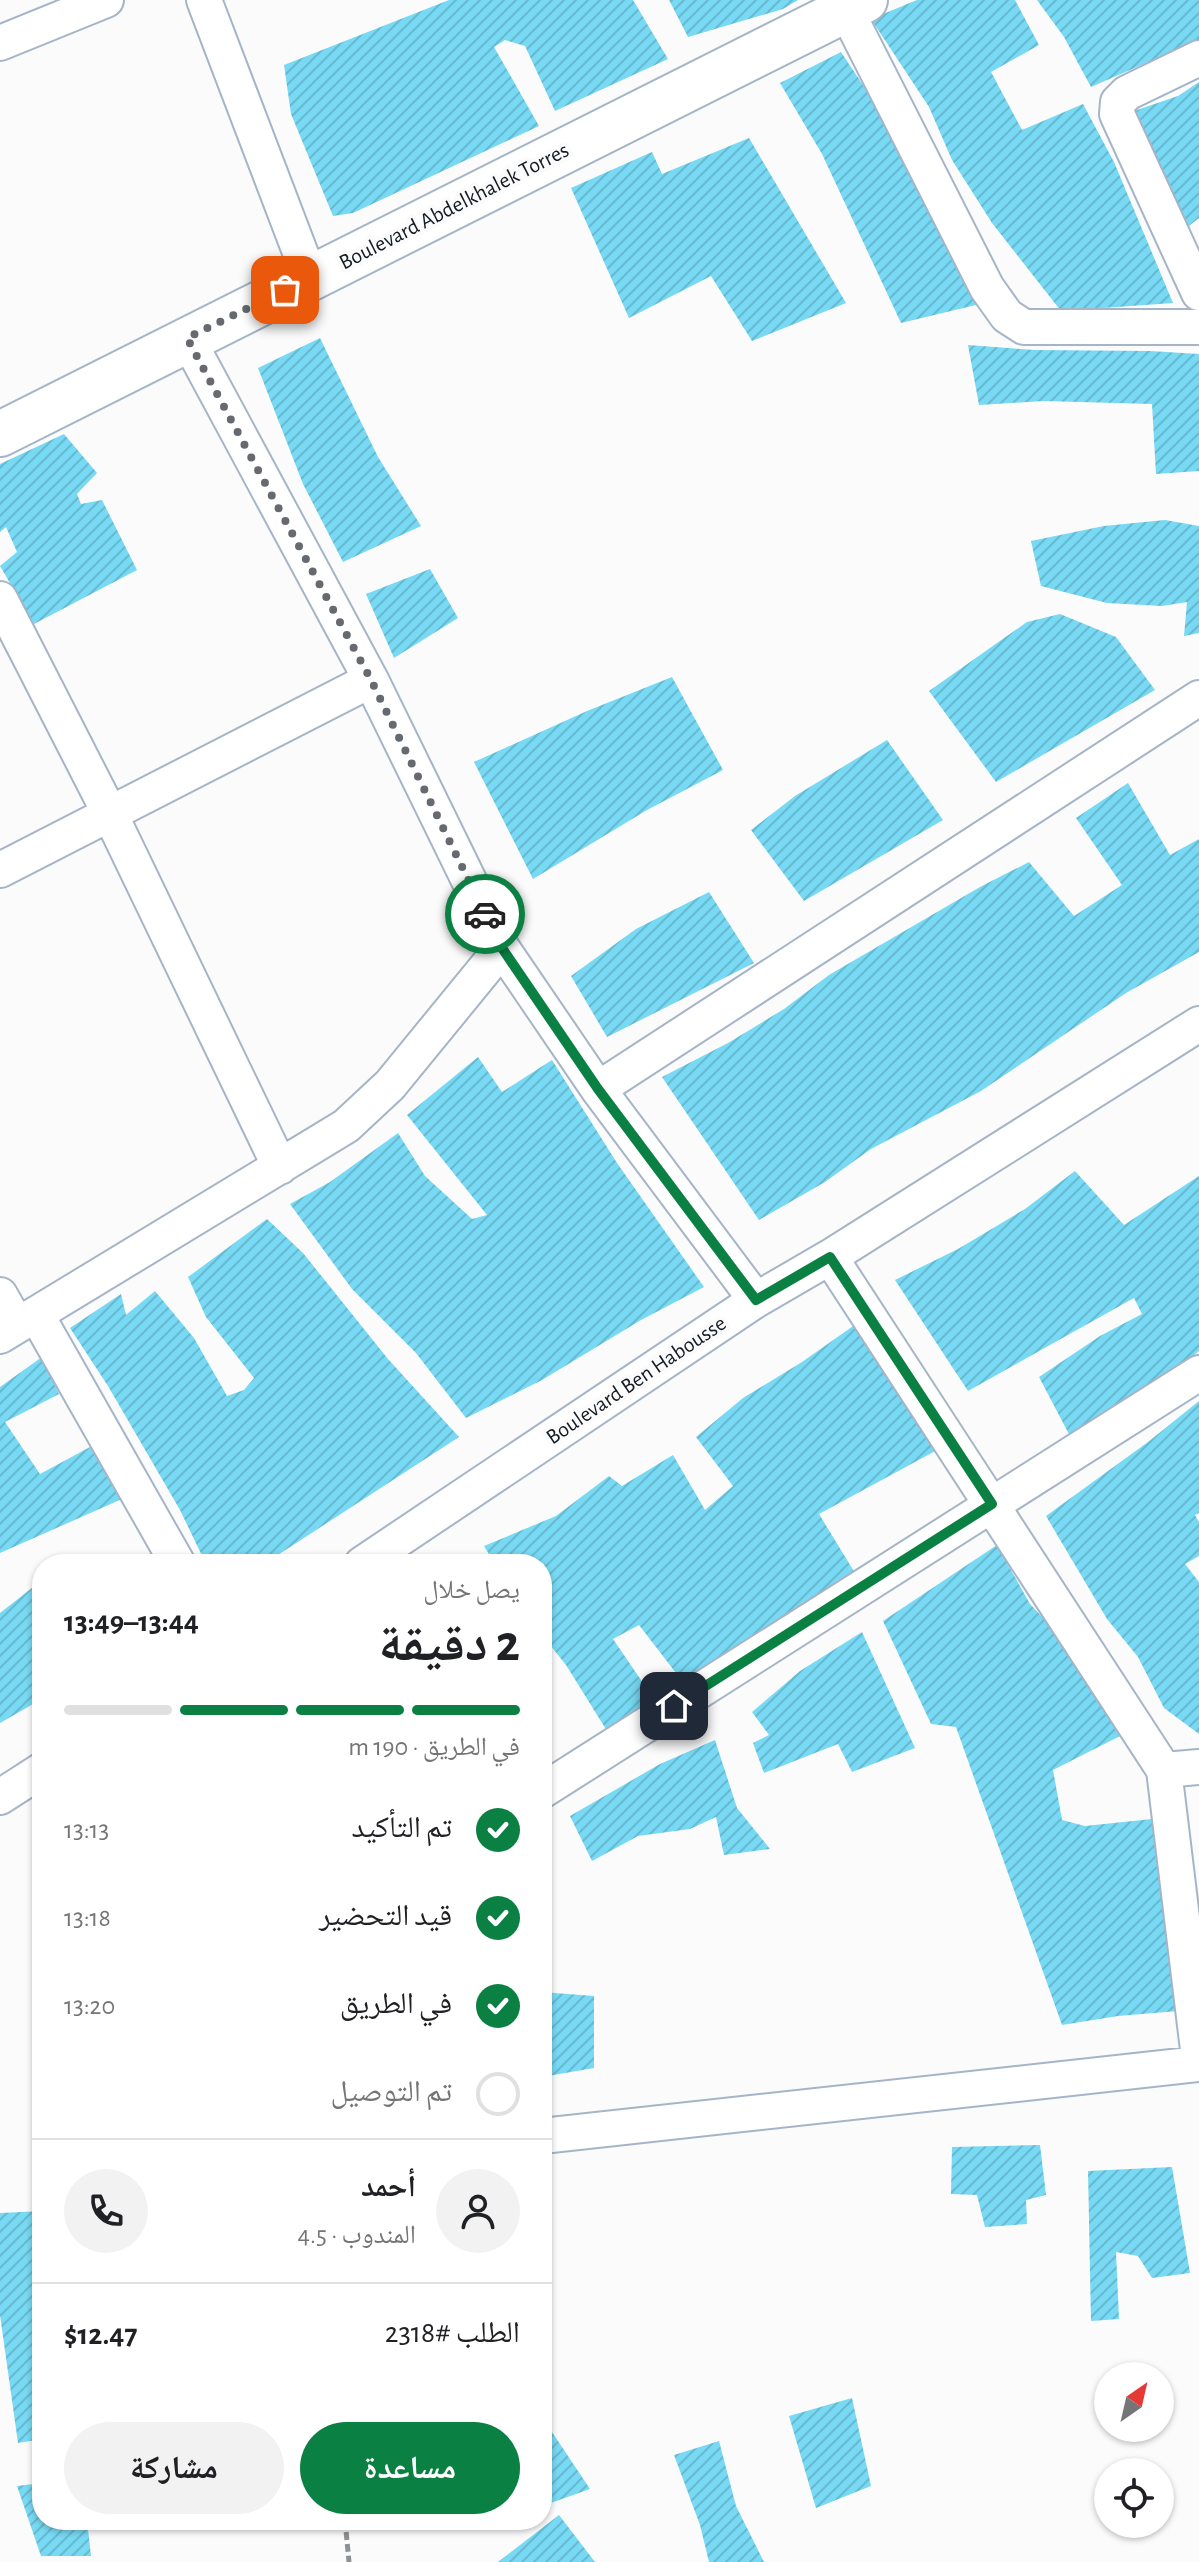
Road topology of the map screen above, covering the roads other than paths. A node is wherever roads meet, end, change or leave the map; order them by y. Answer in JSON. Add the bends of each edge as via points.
{"nodes":[{"id":1,"x":106,"y":0,"type":"edge"},
{"id":2,"x":204,"y":0,"type":"edge"},
{"id":3,"x":856,"y":5,"type":"edge"},
{"id":4,"x":0,"y":43,"type":"edge"},
{"id":5,"x":1199,"y":58,"type":"edge"},
{"id":6,"x":310,"y":278,"type":"junction"},
{"id":7,"x":1199,"y":293,"type":"edge"},
{"id":8,"x":1199,"y":327,"type":"edge"},
{"id":9,"x":187,"y":338,"type":"junction"},
{"id":10,"x":0,"y":434,"type":"edge"},
{"id":11,"x":0,"y":599,"type":"edge"},
{"id":12,"x":371,"y":680,"type":"junction"},
{"id":13,"x":1199,"y":698,"type":"edge"},
{"id":14,"x":110,"y":814,"type":"junction"},
{"id":15,"x":0,"y":870,"type":"edge"},
{"id":16,"x":502,"y":948,"type":"junction"},
{"id":17,"x":1195,"y":1036,"type":"edge"},
{"id":18,"x":598,"y":1089,"type":"junction"},
{"id":19,"x":280,"y":1167,"type":"junction"},
{"id":20,"x":830,"y":1257,"type":"junction"},
{"id":21,"x":0,"y":1295,"type":"edge"},
{"id":22,"x":756,"y":1300,"type":"junction"},
{"id":23,"x":18,"y":1325,"type":"edge"},
{"id":24,"x":1199,"y":1373,"type":"edge"},
{"id":25,"x":992,"y":1504,"type":"junction"},
{"id":26,"x":171,"y":1554,"type":"edge"},
{"id":27,"x":384,"y":1554,"type":"edge"},
{"id":28,"x":1199,"y":1767,"type":"edge"},
{"id":29,"x":1164,"y":1770,"type":"junction"},
{"id":30,"x":32,"y":1776,"type":"edge"},
{"id":31,"x":552,"y":1785,"type":"edge"},
{"id":32,"x":0,"y":1797,"type":"edge"},
{"id":33,"x":1199,"y":2058,"type":"edge"},
{"id":34,"x":1199,"y":2064,"type":"edge"},
{"id":35,"x":552,"y":2135,"type":"edge"}],
"edges":[{"from":1,"to":4,"type":"street"},
{"from":2,"to":6,"type":"street"},
{"from":3,"to":6,"type":"main road","name":"Boulevard Abdelkhalek Torres"},
{"from":3,"to":8,"type":"street","via":[[987,288],[1007,316],[1024,327]]},
{"from":5,"to":7,"type":"street","via":[[1127,93],[1118,102],[1117,114]]},
{"from":6,"to":9,"type":"main road","name":"Boulevard Abdelkhalek Torres"},
{"from":9,"to":10,"type":"main road","name":"Boulevard Abdelkhalek Torres"},
{"from":9,"to":12,"type":"street"},
{"from":11,"to":14,"type":"street"},
{"from":12,"to":14,"type":"street"},
{"from":12,"to":16,"type":"street"},
{"from":13,"to":18,"type":"street"},
{"from":14,"to":15,"type":"street"},
{"from":14,"to":19,"type":"street"},
{"from":16,"to":18,"type":"street"},
{"from":16,"to":19,"type":"street","via":[[372,1103],[346,1126]]},
{"from":17,"to":20,"type":"street","name":"Boulevard Ben Habousse"},
{"from":18,"to":22,"type":"street"},
{"from":19,"to":23,"type":"street"},
{"from":20,"to":22,"type":"street","name":"Boulevard Ben Habousse"},
{"from":20,"to":25,"type":"street"},
{"from":21,"to":23,"type":"street"},
{"from":22,"to":27,"type":"street","name":"Boulevard Ben Habousse"},
{"from":23,"to":26,"type":"street"},
{"from":24,"to":25,"type":"street"},
{"from":25,"to":29,"type":"street"},
{"from":25,"to":31,"type":"street"},
{"from":28,"to":29,"type":"street"},
{"from":29,"to":33,"type":"street"},
{"from":30,"to":32,"type":"street"},
{"from":34,"to":35,"type":"street"}]}
